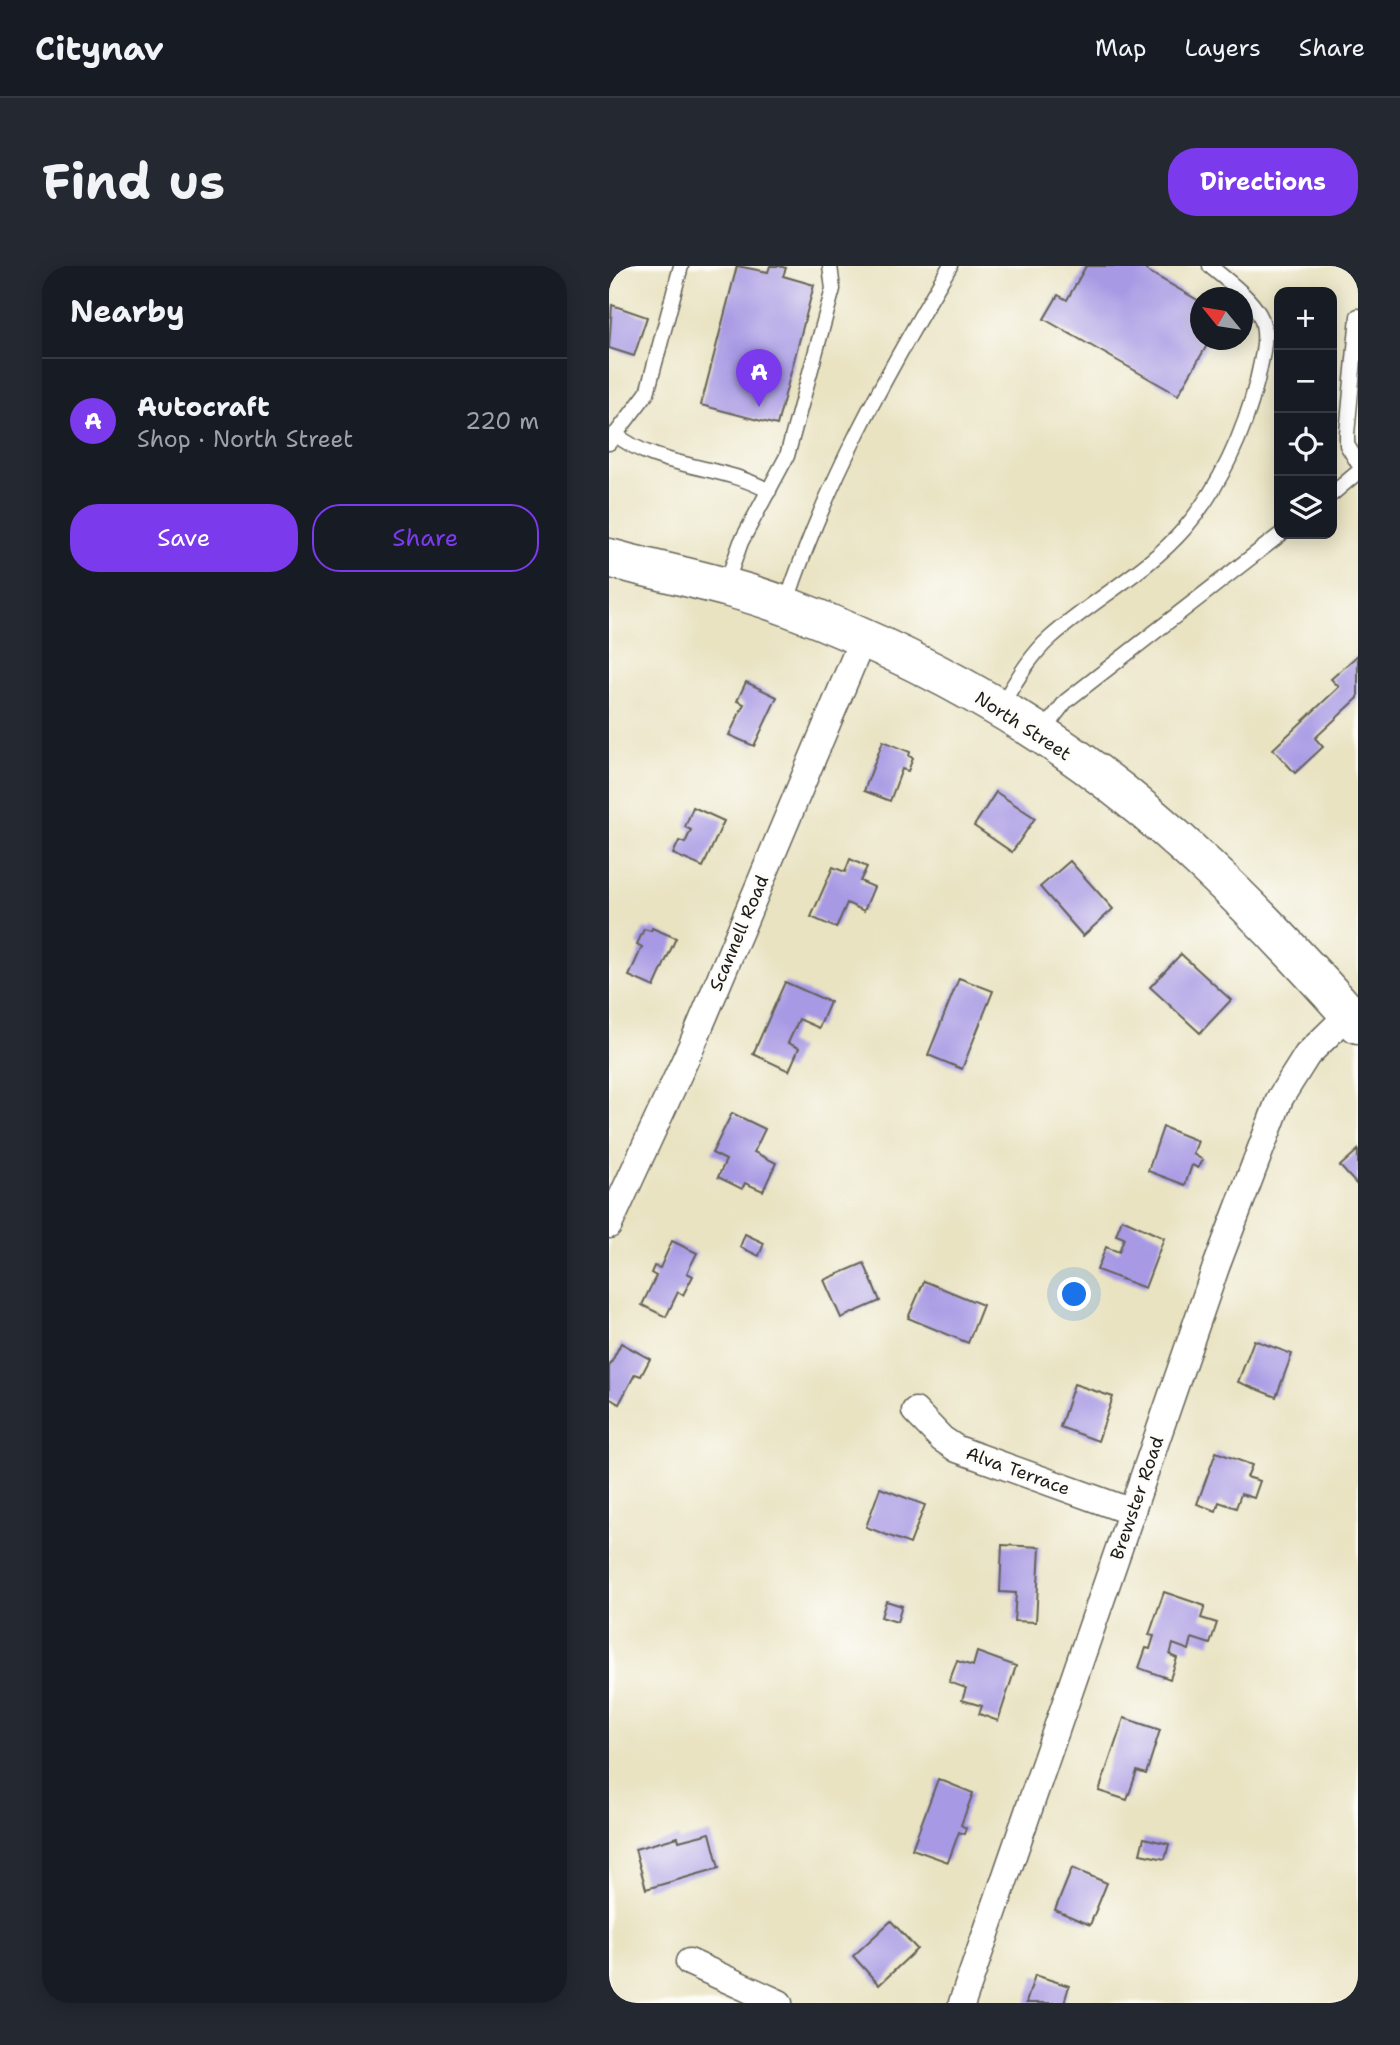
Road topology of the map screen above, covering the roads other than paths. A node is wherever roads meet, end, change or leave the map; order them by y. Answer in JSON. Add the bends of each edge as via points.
{"nodes":[{"id":1,"x":681,"y":266,"type":"edge"},
{"id":2,"x":829,"y":266,"type":"edge"},
{"id":3,"x":950,"y":266,"type":"edge"},
{"id":4,"x":1210,"y":266,"type":"edge"},
{"id":5,"x":1358,"y":316,"type":"edge"},
{"id":6,"x":612,"y":439,"type":"edge"},
{"id":7,"x":1358,"y":463,"type":"edge"},
{"id":8,"x":1358,"y":472,"type":"edge"},
{"id":9,"x":1337,"y":490,"type":"edge"},
{"id":10,"x":769,"y":491,"type":"junction"},
{"id":11,"x":1274,"y":539,"type":"edge"},
{"id":12,"x":609,"y":558,"type":"edge"},
{"id":13,"x":724,"y":588,"type":"junction"},
{"id":14,"x":785,"y":606,"type":"junction"},
{"id":15,"x":863,"y":638,"type":"junction"},
{"id":16,"x":999,"y":708,"type":"junction"},
{"id":17,"x":1041,"y":734,"type":"junction"},
{"id":18,"x":1353,"y":1019,"type":"edge"},
{"id":19,"x":618,"y":1182,"type":"edge"},
{"id":20,"x":609,"y":1226,"type":"edge"},
{"id":21,"x":915,"y":1411,"type":"dead end"},
{"id":22,"x":1132,"y":1512,"type":"junction"},
{"id":23,"x":689,"y":1962,"type":"dead end"},
{"id":24,"x":779,"y":2003,"type":"edge"},
{"id":25,"x":962,"y":2003,"type":"edge"}],
"edges":[{"from":1,"to":6,"type":"lane","via":[[647,393]]},
{"from":2,"to":10,"type":"lane","via":[[833,289],[797,425]]},
{"from":3,"to":14,"type":"lane","via":[[853,436],[809,536]]},
{"from":4,"to":16,"type":"lane","via":[[1251,304],[1263,323],[1260,367],[1235,446],[1185,527],[1049,639]]},
{"from":5,"to":7,"type":"lane","via":[[1347,445]]},
{"from":6,"to":10,"type":"lane","via":[[750,481]]},
{"from":8,"to":9,"type":"lane"},
{"from":10,"to":13,"type":"lane","via":[[741,542]]},
{"from":11,"to":17,"type":"lane","via":[[1066,701]]},
{"from":12,"to":13,"type":"main road","name":"North Street"},
{"from":13,"to":14,"type":"main road","name":"North Street"},
{"from":14,"to":15,"type":"main road","name":"North Street"},
{"from":15,"to":16,"type":"main road","name":"North Street"},
{"from":15,"to":19,"type":"street","name":"Scannell Road","via":[[715,991]]},
{"from":16,"to":17,"type":"main road","name":"North Street"},
{"from":17,"to":18,"type":"main road","name":"North Street","via":[[1179,843],[1245,904]]},
{"from":18,"to":22,"type":"street","name":"Brewster Road","via":[[1307,1055],[1280,1098]]},
{"from":19,"to":20,"type":"street","name":"Scannell Road"},
{"from":21,"to":22,"type":"street","name":"Alva Terrace","via":[[957,1449]]},
{"from":22,"to":25,"type":"street","name":"Brewster Road"},
{"from":23,"to":24,"type":"street"}]}
